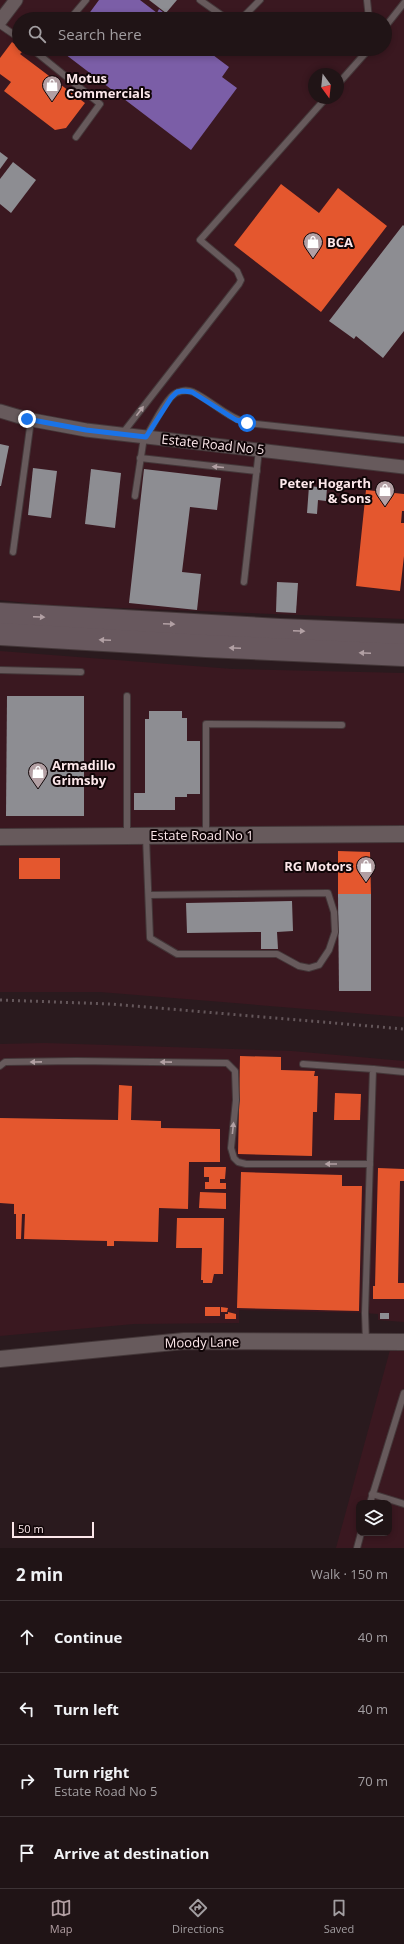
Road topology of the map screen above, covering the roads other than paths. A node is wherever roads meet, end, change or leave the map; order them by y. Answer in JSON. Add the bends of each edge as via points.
{"nodes":[{"id":1,"x":86,"y":0,"type":"edge"},
{"id":2,"x":200,"y":0,"type":"edge"},
{"id":3,"x":260,"y":0,"type":"edge"},
{"id":4,"x":367,"y":0,"type":"edge"},
{"id":5,"x":15,"y":1,"type":"edge"},
{"id":6,"x":404,"y":3,"type":"edge"},
{"id":7,"x":76,"y":12,"type":"edge"},
{"id":8,"x":218,"y":12,"type":"edge"},
{"id":9,"x":248,"y":12,"type":"edge"},
{"id":10,"x":368,"y":12,"type":"edge"},
{"id":11,"x":392,"y":19,"type":"edge"},
{"id":12,"x":0,"y":21,"type":"edge"},
{"id":13,"x":0,"y":25,"type":"edge"},
{"id":14,"x":12,"y":33,"type":"edge"},
{"id":15,"x":41,"y":56,"type":"edge"},
{"id":16,"x":362,"y":56,"type":"edge"},
{"id":17,"x":344,"y":77,"type":"edge"},
{"id":18,"x":321,"y":104,"type":"edge"},
{"id":19,"x":76,"y":137,"type":"dead end"},
{"id":20,"x":0,"y":411,"type":"edge"},
{"id":21,"x":31,"y":420,"type":"junction"},
{"id":22,"x":122,"y":434,"type":"junction"},
{"id":23,"x":145,"y":437,"type":"junction"},
{"id":24,"x":404,"y":440,"type":"edge"},
{"id":25,"x":259,"y":450,"type":"junction"},
{"id":26,"x":140,"y":458,"type":"junction"},
{"id":27,"x":404,"y":467,"type":"edge"},
{"id":28,"x":257,"y":471,"type":"junction"},
{"id":29,"x":135,"y":496,"type":"dead end"},
{"id":30,"x":13,"y":552,"type":"dead end"},
{"id":31,"x":244,"y":582,"type":"dead end"},
{"id":32,"x":0,"y":614,"type":"edge"},
{"id":33,"x":0,"y":634,"type":"edge"},
{"id":34,"x":404,"y":635,"type":"edge"},
{"id":35,"x":404,"y":655,"type":"edge"},
{"id":36,"x":0,"y":670,"type":"edge"},
{"id":37,"x":81,"y":672,"type":"dead end"},
{"id":38,"x":127,"y":696,"type":"dead end"},
{"id":39,"x":342,"y":726,"type":"dead end"},
{"id":40,"x":404,"y":834,"type":"edge"},
{"id":41,"x":127,"y":835,"type":"junction"},
{"id":42,"x":146,"y":835,"type":"junction"},
{"id":43,"x":206,"y":835,"type":"junction"},
{"id":44,"x":0,"y":837,"type":"edge"},
{"id":45,"x":149,"y":895,"type":"junction"},
{"id":46,"x":303,"y":1064,"type":"dead end"},
{"id":47,"x":0,"y":1066,"type":"edge"},
{"id":48,"x":373,"y":1069,"type":"junction"},
{"id":49,"x":404,"y":1072,"type":"edge"},
{"id":50,"x":370,"y":1164,"type":"junction"},
{"id":51,"x":366,"y":1342,"type":"junction"},
{"id":52,"x":404,"y":1342,"type":"edge"},
{"id":53,"x":0,"y":1358,"type":"edge"},
{"id":54,"x":404,"y":1393,"type":"edge"},
{"id":55,"x":372,"y":1494,"type":"junction"},
{"id":56,"x":371,"y":1500,"type":"edge"},
{"id":57,"x":404,"y":1504,"type":"edge"},
{"id":58,"x":360,"y":1536,"type":"edge"},
{"id":59,"x":357,"y":1548,"type":"edge"}],
"edges":[{"from":1,"to":7,"type":"lane"},
{"from":2,"to":8,"type":"lane"},
{"from":3,"to":9,"type":"lane"},
{"from":4,"to":10,"type":"lane"},
{"from":5,"to":12,"type":"street"},
{"from":6,"to":11,"type":"lane"},
{"from":13,"to":14,"type":"lane"},
{"from":15,"to":19,"type":"lane","via":[[100,104]]},
{"from":16,"to":17,"type":"lane"},
{"from":22,"to":18,"type":"lane","one_way":true,"via":[[240,280],[237,271],[200,240]]},
{"from":20,"to":21,"type":"street","name":"Estate Road No 5"},
{"from":21,"to":22,"type":"street","name":"Estate Road No 5"},
{"from":21,"to":30,"type":"lane"},
{"from":22,"to":23,"type":"street","name":"Estate Road No 5"},
{"from":23,"to":24,"type":"lane","via":[[171,398],[177,392],[183,391],[192,392],[236,420],[247,423]]},
{"from":23,"to":25,"type":"street","name":"Estate Road No 5"},
{"from":23,"to":26,"type":"lane"},
{"from":25,"to":27,"type":"street","name":"Estate Road No 5"},
{"from":25,"to":28,"type":"lane"},
{"from":28,"to":26,"type":"lane","one_way":true},
{"from":26,"to":29,"type":"lane"},
{"from":28,"to":31,"type":"lane"},
{"from":32,"to":34,"type":"highway","one_way":true},
{"from":35,"to":33,"type":"highway","one_way":true},
{"from":36,"to":37,"type":"lane"},
{"from":38,"to":41,"type":"lane"},
{"from":39,"to":43,"type":"lane","via":[[206,724]]},
{"from":40,"to":43,"type":"street","name":"Estate Road No 1"},
{"from":41,"to":42,"type":"street","name":"Estate Road No 1"},
{"from":41,"to":44,"type":"street","name":"Estate Road No 1"},
{"from":42,"to":43,"type":"street","name":"Estate Road No 1"},
{"from":42,"to":45,"type":"lane"},
{"from":45,"to":45,"type":"lane","via":[[150,938],[177,954],[277,954],[299,966],[309,968],[319,965],[329,950],[335,932],[334,912],[328,894]]},
{"from":46,"to":48,"type":"lane"},
{"from":50,"to":47,"type":"lane","one_way":true,"via":[[238,1162],[231,1148],[236,1100],[235,1071],[227,1063],[76,1061],[5,1062]]},
{"from":48,"to":49,"type":"lane"},
{"from":48,"to":50,"type":"lane"},
{"from":50,"to":51,"type":"lane"},
{"from":51,"to":52,"type":"street","name":"Moody Lane"},
{"from":51,"to":53,"type":"street","name":"Moody Lane","via":[[184,1341]]},
{"from":54,"to":55,"type":"lane"},
{"from":55,"to":56,"type":"lane"},
{"from":55,"to":57,"type":"lane"},
{"from":58,"to":59,"type":"lane"}]}
